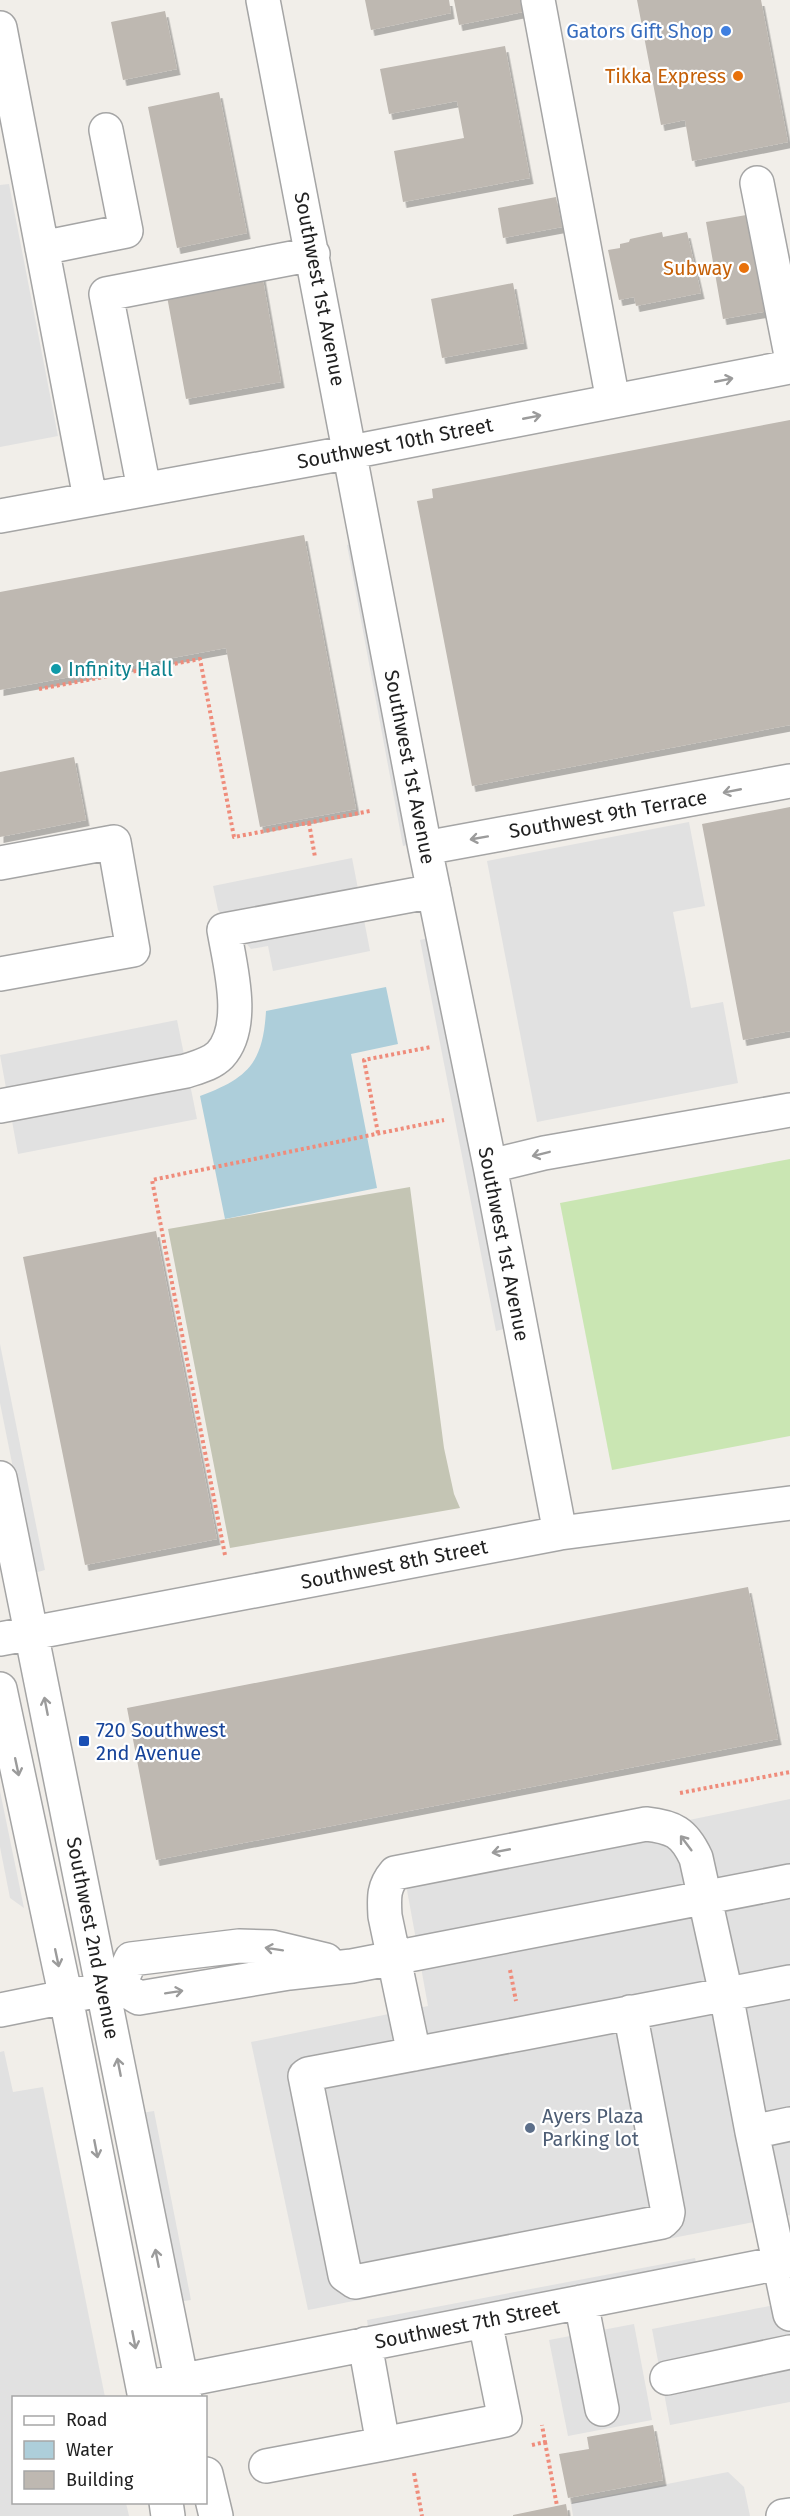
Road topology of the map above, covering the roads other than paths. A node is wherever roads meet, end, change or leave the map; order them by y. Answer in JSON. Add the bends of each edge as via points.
{"nodes":[{"id":1,"x":263,"y":0,"type":"edge"},
{"id":2,"x":538,"y":0,"type":"edge"},
{"id":3,"x":0,"y":28,"type":"edge"},
{"id":4,"x":106,"y":130,"type":"dead end"},
{"id":5,"x":757,"y":183,"type":"dead end"},
{"id":6,"x":42,"y":248,"type":"junction"},
{"id":7,"x":313,"y":254,"type":"junction"},
{"id":8,"x":790,"y":350,"type":"edge"},
{"id":9,"x":790,"y":367,"type":"edge"},
{"id":10,"x":613,"y":401,"type":"junction"},
{"id":11,"x":351,"y":452,"type":"junction"},
{"id":12,"x":144,"y":489,"type":"junction"},
{"id":13,"x":90,"y":498,"type":"junction"},
{"id":14,"x":0,"y":516,"type":"edge"},
{"id":15,"x":790,"y":781,"type":"edge"},
{"id":16,"x":425,"y":848,"type":"junction"},
{"id":17,"x":0,"y":863,"type":"edge"},
{"id":18,"x":434,"y":891,"type":"junction"},
{"id":19,"x":0,"y":974,"type":"edge"},
{"id":20,"x":0,"y":1106,"type":"edge"},
{"id":21,"x":790,"y":1110,"type":"edge"},
{"id":22,"x":490,"y":1166,"type":"junction"},
{"id":23,"x":0,"y":1478,"type":"edge"},
{"id":24,"x":790,"y":1503,"type":"edge"},
{"id":25,"x":560,"y":1533,"type":"junction"},
{"id":26,"x":15,"y":1635,"type":"edge"},
{"id":27,"x":0,"y":1689,"type":"edge"},
{"id":28,"x":790,"y":1881,"type":"edge"},
{"id":29,"x":705,"y":1897,"type":"junction"},
{"id":30,"x":393,"y":1958,"type":"junction"},
{"id":31,"x":790,"y":1982,"type":"edge"},
{"id":32,"x":111,"y":1988,"type":"junction"},
{"id":33,"x":726,"y":1994,"type":"junction"},
{"id":34,"x":66,"y":1998,"type":"junction"},
{"id":35,"x":0,"y":2010,"type":"edge"},
{"id":36,"x":630,"y":2012,"type":"junction"},
{"id":37,"x":414,"y":2054,"type":"junction"},
{"id":38,"x":790,"y":2124,"type":"edge"},
{"id":39,"x":752,"y":2132,"type":"junction"},
{"id":40,"x":785,"y":2262,"type":"edge"},
{"id":41,"x":581,"y":2302,"type":"junction"},
{"id":42,"x":790,"y":2314,"type":"edge"},
{"id":43,"x":485,"y":2321,"type":"junction"},
{"id":44,"x":364,"y":2344,"type":"junction"},
{"id":45,"x":790,"y":2352,"type":"edge"},
{"id":46,"x":667,"y":2378,"type":"dead end"},
{"id":47,"x":183,"y":2389,"type":"edge"},
{"id":48,"x":144,"y":2393,"type":"edge"},
{"id":49,"x":602,"y":2409,"type":"dead end"},
{"id":50,"x":383,"y":2444,"type":"junction"},
{"id":51,"x":266,"y":2466,"type":"dead end"},
{"id":52,"x":207,"y":2479,"type":"edge"},
{"id":53,"x":790,"y":2515,"type":"edge"},
{"id":54,"x":216,"y":2516,"type":"edge"},
{"id":55,"x":783,"y":2516,"type":"edge"}],
"edges":[{"from":1,"to":7,"type":"street","name":"Southwest 1st Avenue"},
{"from":2,"to":10,"type":"street"},
{"from":3,"to":6,"type":"street"},
{"from":4,"to":6,"type":"street","via":[[126,231]]},
{"from":5,"to":8,"type":"street"},
{"from":6,"to":13,"type":"street"},
{"from":7,"to":11,"type":"street","name":"Southwest 1st Avenue"},
{"from":7,"to":12,"type":"street","via":[[106,294]]},
{"from":10,"to":9,"type":"street","name":"Southwest 10th Street","one_way":true},
{"from":11,"to":10,"type":"street","name":"Southwest 10th Street","one_way":true},
{"from":11,"to":12,"type":"street","name":"Southwest 10th Street"},
{"from":11,"to":16,"type":"street","name":"Southwest 1st Avenue"},
{"from":12,"to":13,"type":"street","name":"Southwest 10th Street"},
{"from":13,"to":14,"type":"street","name":"Southwest 10th Street"},
{"from":15,"to":16,"type":"street","name":"Southwest 9th Terrace","one_way":true},
{"from":16,"to":18,"type":"street","name":"Southwest 1st Avenue"},
{"from":17,"to":19,"type":"street","via":[[114,842],[134,950]]},
{"from":18,"to":20,"type":"street","via":[[224,930],[235,1017],[230,1039],[220,1055],[206,1065],[186,1071]]},
{"from":18,"to":22,"type":"street","name":"Southwest 1st Avenue"},
{"from":21,"to":22,"type":"street","one_way":true},
{"from":22,"to":25,"type":"street","name":"Southwest 1st Avenue"},
{"from":23,"to":26,"type":"street","name":"Southwest 2nd Avenue"},
{"from":24,"to":25,"type":"street","name":"Southwest 8th Street"},
{"from":25,"to":26,"type":"street","name":"Southwest 8th Street"},
{"from":32,"to":26,"type":"street","name":"Southwest 2nd Avenue","one_way":true},
{"from":27,"to":34,"type":"street","name":"Southwest 2nd Avenue","one_way":true},
{"from":28,"to":29,"type":"street"},
{"from":29,"to":30,"type":"street"},
{"from":29,"to":30,"type":"street","one_way":true,"via":[[689,1843],[665,1826],[646,1824],[408,1869],[395,1873],[386,1883],[383,1897]]},
{"from":29,"to":33,"type":"street"},
{"from":30,"to":32,"type":"street","via":[[352,1966],[272,1947],[239,1946],[131,1959]]},
{"from":30,"to":37,"type":"street"},
{"from":31,"to":33,"type":"street"},
{"from":32,"to":34,"type":"street"},
{"from":47,"to":32,"type":"street","name":"Southwest 2nd Avenue","one_way":true},
{"from":33,"to":36,"type":"street"},
{"from":33,"to":39,"type":"street"},
{"from":34,"to":35,"type":"street"},
{"from":34,"to":48,"type":"street","name":"Southwest 2nd Avenue","one_way":true},
{"from":36,"to":37,"type":"street"},
{"from":36,"to":37,"type":"street","via":[[668,2212],[662,2222],[356,2282],[345,2276],[305,2078],[308,2074]]},
{"from":38,"to":39,"type":"street"},
{"from":39,"to":40,"type":"street"},
{"from":40,"to":41,"type":"street","name":"Southwest 7th Street"},
{"from":40,"to":42,"type":"street"},
{"from":41,"to":43,"type":"street","name":"Southwest 7th Street"},
{"from":41,"to":49,"type":"street"},
{"from":43,"to":44,"type":"street","name":"Southwest 7th Street"},
{"from":43,"to":50,"type":"street","via":[[505,2420]]},
{"from":44,"to":47,"type":"street","name":"Southwest 7th Street"},
{"from":44,"to":50,"type":"street"},
{"from":45,"to":46,"type":"street"},
{"from":47,"to":48,"type":"street","name":"Southwest 7th Street"},
{"from":50,"to":51,"type":"street"},
{"from":52,"to":54,"type":"street"},
{"from":53,"to":55,"type":"street"}]}
